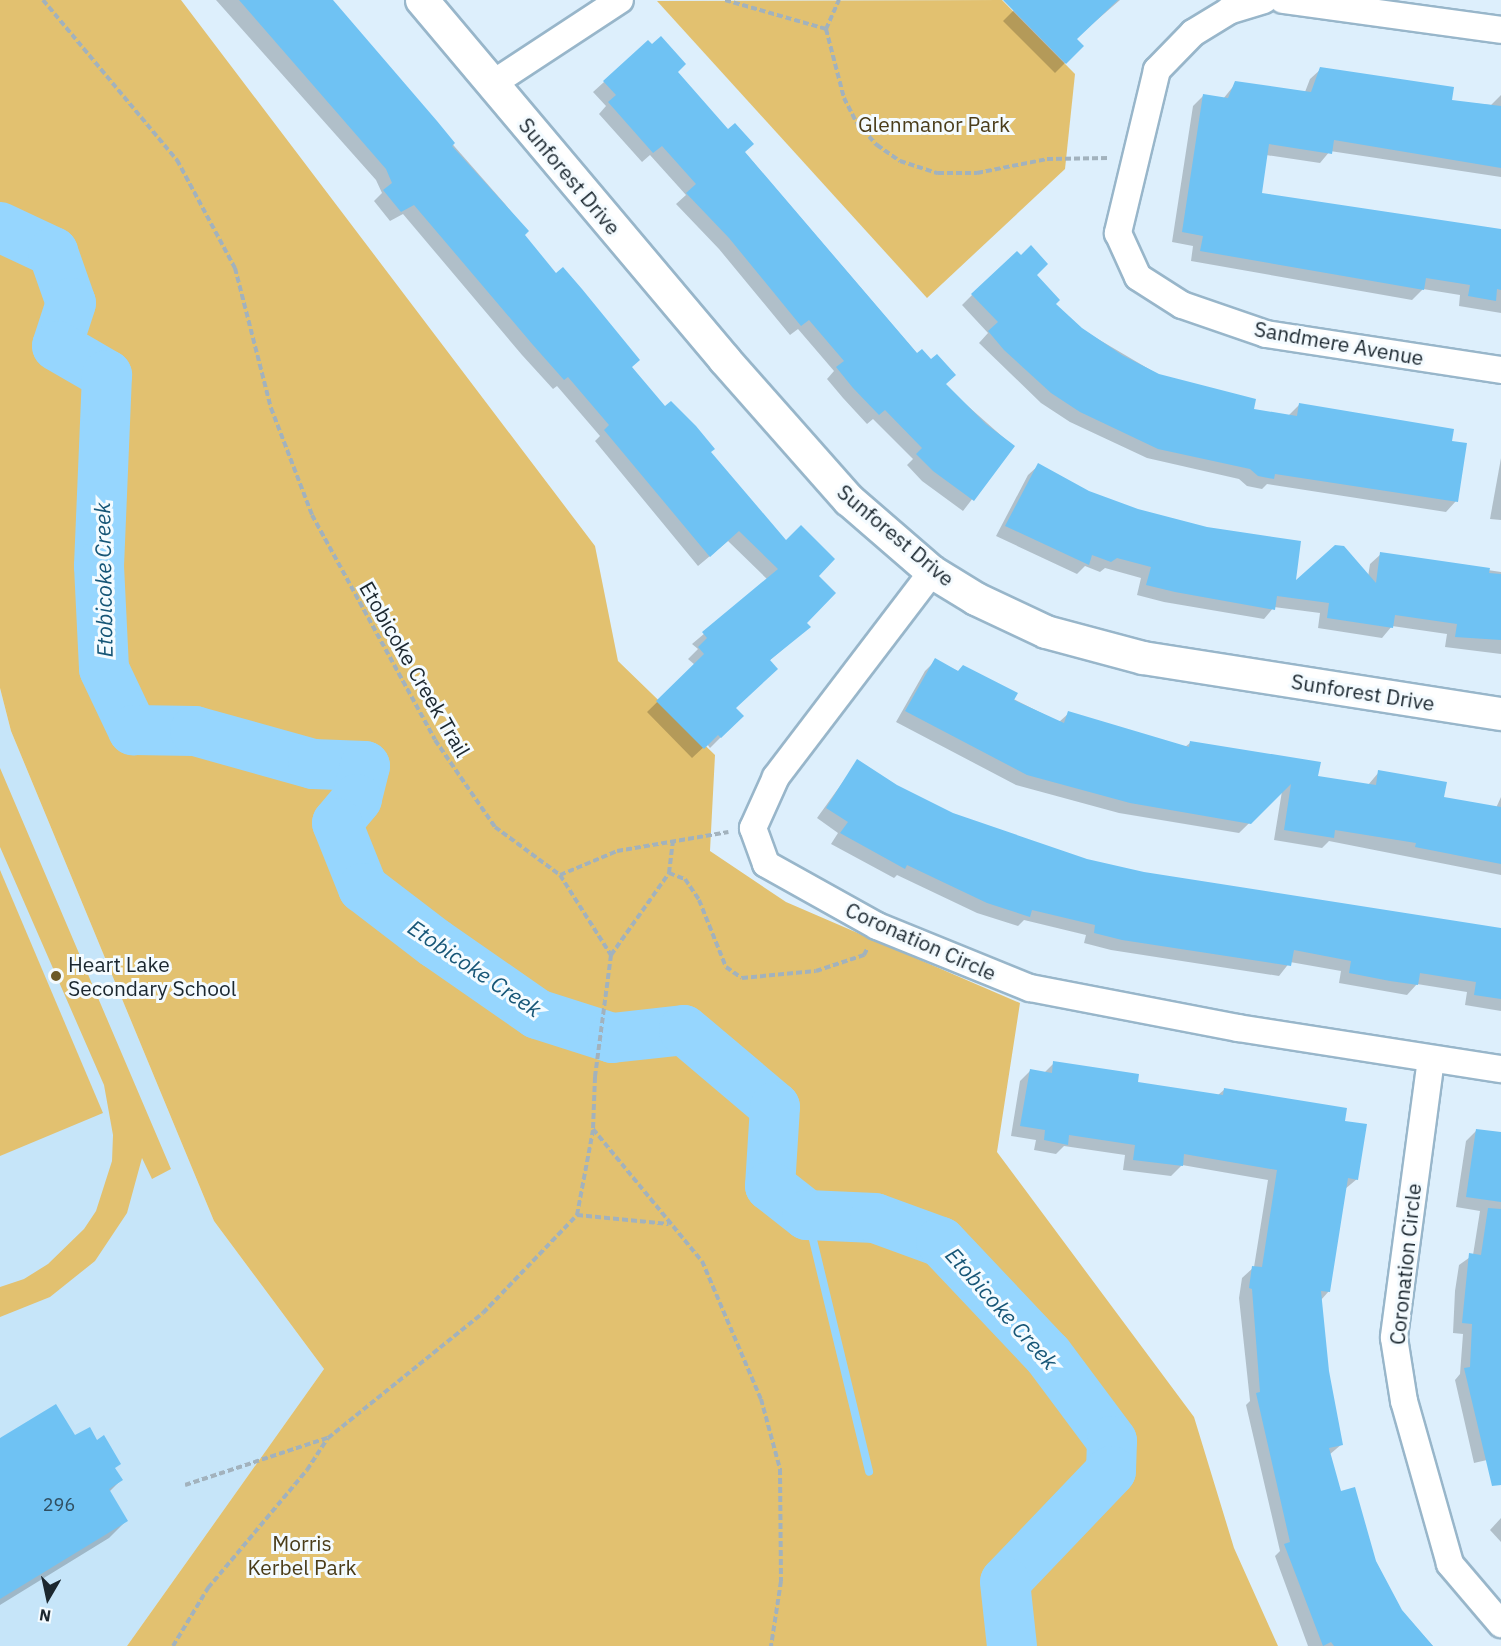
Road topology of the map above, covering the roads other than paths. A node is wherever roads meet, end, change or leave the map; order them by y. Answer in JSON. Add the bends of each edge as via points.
{"nodes":[{"id":1,"x":422,"y":0,"type":"edge"},
{"id":2,"x":620,"y":0,"type":"edge"},
{"id":3,"x":1264,"y":0,"type":"edge"},
{"id":4,"x":1283,"y":0,"type":"edge"},
{"id":5,"x":1501,"y":30,"type":"edge"},
{"id":6,"x":492,"y":84,"type":"junction"},
{"id":7,"x":1501,"y":370,"type":"edge"},
{"id":8,"x":932,"y":572,"type":"junction"},
{"id":9,"x":1501,"y":714,"type":"edge"},
{"id":10,"x":1431,"y":1059,"type":"junction"},
{"id":11,"x":1501,"y":1069,"type":"edge"},
{"id":12,"x":1501,"y":1624,"type":"edge"}],
"edges":[{"from":1,"to":6,"type":"street","name":"Sunforest Drive"},
{"from":2,"to":6,"type":"street"},
{"from":3,"to":7,"type":"street","name":"Sandmere Avenue","via":[[1228,11],[1193,33],[1157,70],[1118,233],[1138,277],[1182,305],[1266,334]]},
{"from":4,"to":5,"type":"street"},
{"from":6,"to":8,"type":"street","name":"Sunforest Drive","via":[[849,500]]},
{"from":8,"to":9,"type":"street","name":"Sunforest Drive","via":[[976,599],[1046,632],[1143,658]]},
{"from":8,"to":10,"type":"street","name":"Coronation Circle","via":[[776,777],[753,828],[766,864],[877,926],[1030,988]]},
{"from":10,"to":11,"type":"street","name":"Coronation Circle"},
{"from":10,"to":12,"type":"street","name":"Coronation Circle","via":[[1394,1338],[1404,1401],[1450,1564]]}]}
